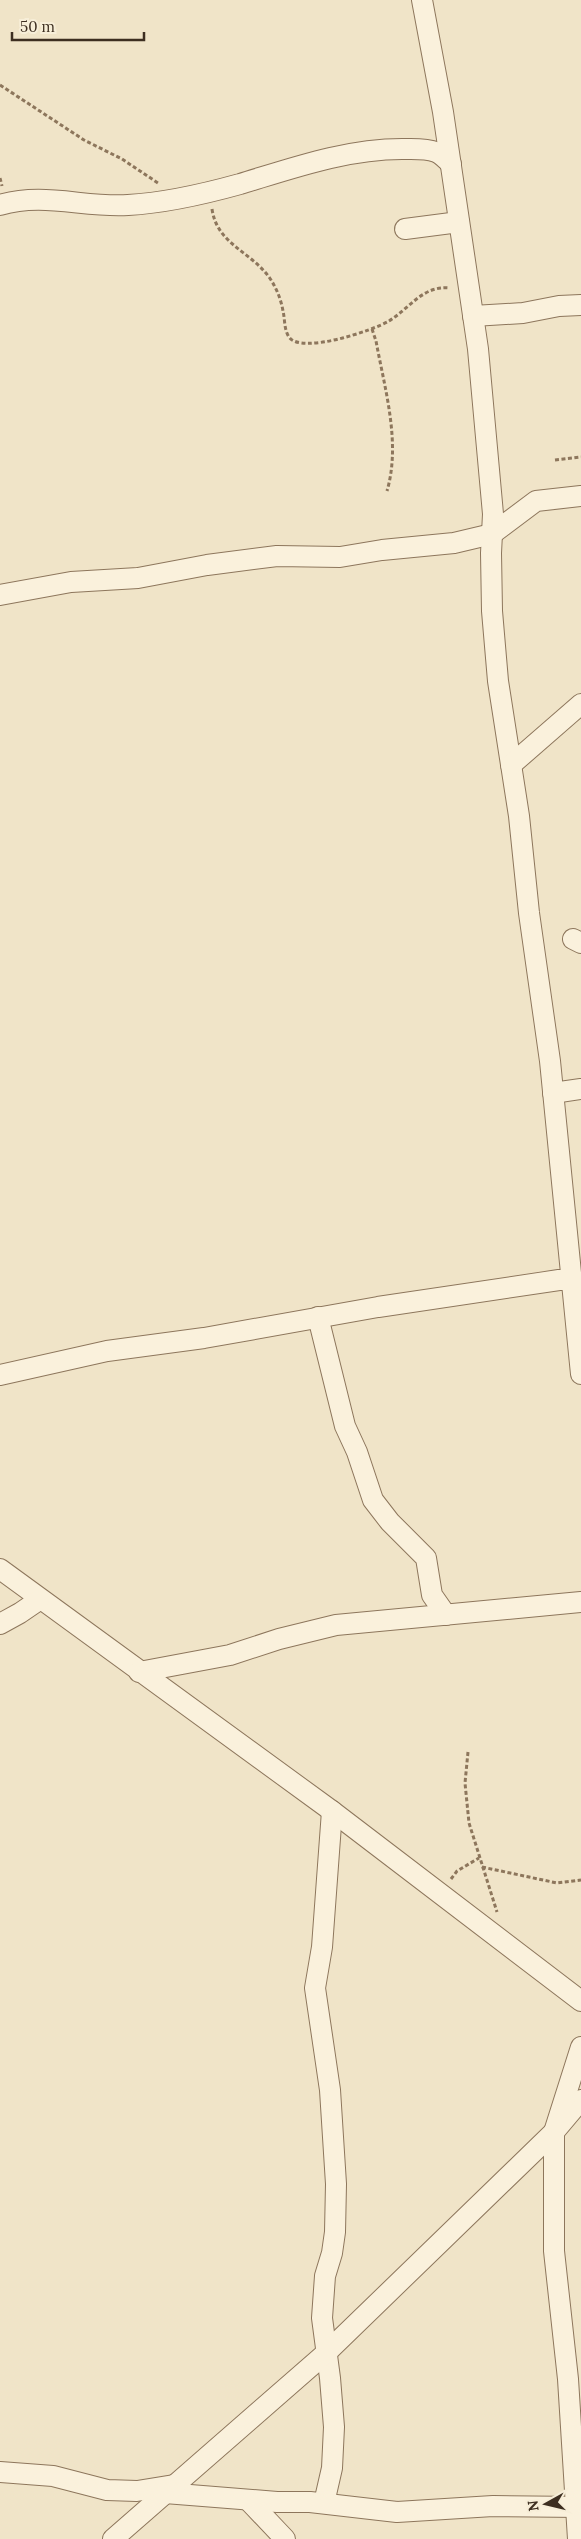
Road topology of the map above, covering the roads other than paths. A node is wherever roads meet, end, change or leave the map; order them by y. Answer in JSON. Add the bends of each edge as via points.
{"nodes":[{"id":1,"x":422,"y":0,"type":"edge"},
{"id":2,"x":451,"y":164,"type":"junction"},
{"id":3,"x":0,"y":205,"type":"edge"},
{"id":4,"x":459,"y":222,"type":"junction"},
{"id":5,"x":406,"y":229,"type":"dead end"},
{"id":6,"x":581,"y":305,"type":"edge"},
{"id":7,"x":473,"y":316,"type":"junction"},
{"id":8,"x":581,"y":496,"type":"edge"},
{"id":9,"x":492,"y":534,"type":"junction"},
{"id":10,"x":0,"y":595,"type":"edge"},
{"id":11,"x":581,"y":704,"type":"edge"},
{"id":12,"x":511,"y":765,"type":"junction"},
{"id":13,"x":581,"y":1089,"type":"edge"},
{"id":14,"x":553,"y":1093,"type":"junction"},
{"id":15,"x":575,"y":1271,"type":"edge"},
{"id":16,"x":318,"y":1317,"type":"junction"},
{"id":17,"x":581,"y":1374,"type":"edge"},
{"id":18,"x":0,"y":1375,"type":"edge"},
{"id":19,"x":0,"y":1569,"type":"edge"},
{"id":20,"x":39,"y":1600,"type":"junction"},
{"id":21,"x":581,"y":1602,"type":"edge"},
{"id":22,"x":446,"y":1614,"type":"junction"},
{"id":23,"x":0,"y":1624,"type":"edge"},
{"id":24,"x":139,"y":1672,"type":"junction"},
{"id":25,"x":332,"y":1811,"type":"junction"},
{"id":26,"x":581,"y":2001,"type":"edge"},
{"id":27,"x":581,"y":2047,"type":"edge"},
{"id":28,"x":581,"y":2100,"type":"edge"},
{"id":29,"x":554,"y":2132,"type":"junction"},
{"id":30,"x":326,"y":2353,"type":"junction"},
{"id":31,"x":0,"y":2472,"type":"edge"},
{"id":32,"x":169,"y":2489,"type":"junction"},
{"id":33,"x":248,"y":2500,"type":"junction"},
{"id":34,"x":324,"y":2503,"type":"junction"},
{"id":35,"x":578,"y":2507,"type":"edge"},
{"id":36,"x":113,"y":2539,"type":"edge"},
{"id":37,"x":285,"y":2539,"type":"edge"},
{"id":38,"x":578,"y":2539,"type":"edge"}],
"edges":[{"from":1,"to":2,"type":"street"},
{"from":2,"to":3,"type":"street","via":[[437,152],[393,149],[309,162],[215,190],[128,205],[52,200]]},
{"from":2,"to":4,"type":"street"},
{"from":4,"to":5,"type":"street"},
{"from":4,"to":7,"type":"street"},
{"from":6,"to":7,"type":"street"},
{"from":7,"to":9,"type":"street","via":[[490,465]]},
{"from":8,"to":9,"type":"street","via":[[536,501]]},
{"from":9,"to":10,"type":"street","via":[[420,548],[340,557],[277,556],[138,578],[71,582]]},
{"from":9,"to":12,"type":"street","via":[[492,611],[498,681]]},
{"from":11,"to":12,"type":"street"},
{"from":12,"to":14,"type":"street"},
{"from":13,"to":14,"type":"street"},
{"from":14,"to":15,"type":"street"},
{"from":15,"to":16,"type":"street","via":[[559,1280]]},
{"from":15,"to":17,"type":"street"},
{"from":16,"to":18,"type":"street","via":[[107,1352]]},
{"from":16,"to":22,"type":"street","via":[[345,1426],[373,1500],[426,1558],[432,1595]]},
{"from":19,"to":20,"type":"street"},
{"from":20,"to":23,"type":"street"},
{"from":20,"to":24,"type":"street"},
{"from":21,"to":22,"type":"street"},
{"from":22,"to":24,"type":"street","via":[[336,1625],[230,1655]]},
{"from":24,"to":25,"type":"street"},
{"from":25,"to":26,"type":"street"},
{"from":25,"to":30,"type":"street","via":[[322,1947],[315,1988],[330,2090],[336,2184],[336,2232],[325,2276],[322,2318]]},
{"from":27,"to":29,"type":"street"},
{"from":28,"to":29,"type":"street"},
{"from":29,"to":30,"type":"street"},
{"from":29,"to":35,"type":"street","via":[[554,2251]]},
{"from":30,"to":32,"type":"street"},
{"from":30,"to":34,"type":"street","via":[[334,2454]]},
{"from":31,"to":32,"type":"street","via":[[53,2476],[107,2490]]},
{"from":32,"to":33,"type":"street"},
{"from":32,"to":36,"type":"street"},
{"from":33,"to":34,"type":"street"},
{"from":33,"to":37,"type":"street"},
{"from":34,"to":35,"type":"street","via":[[414,2512],[493,2506]]},
{"from":35,"to":38,"type":"street"}]}
